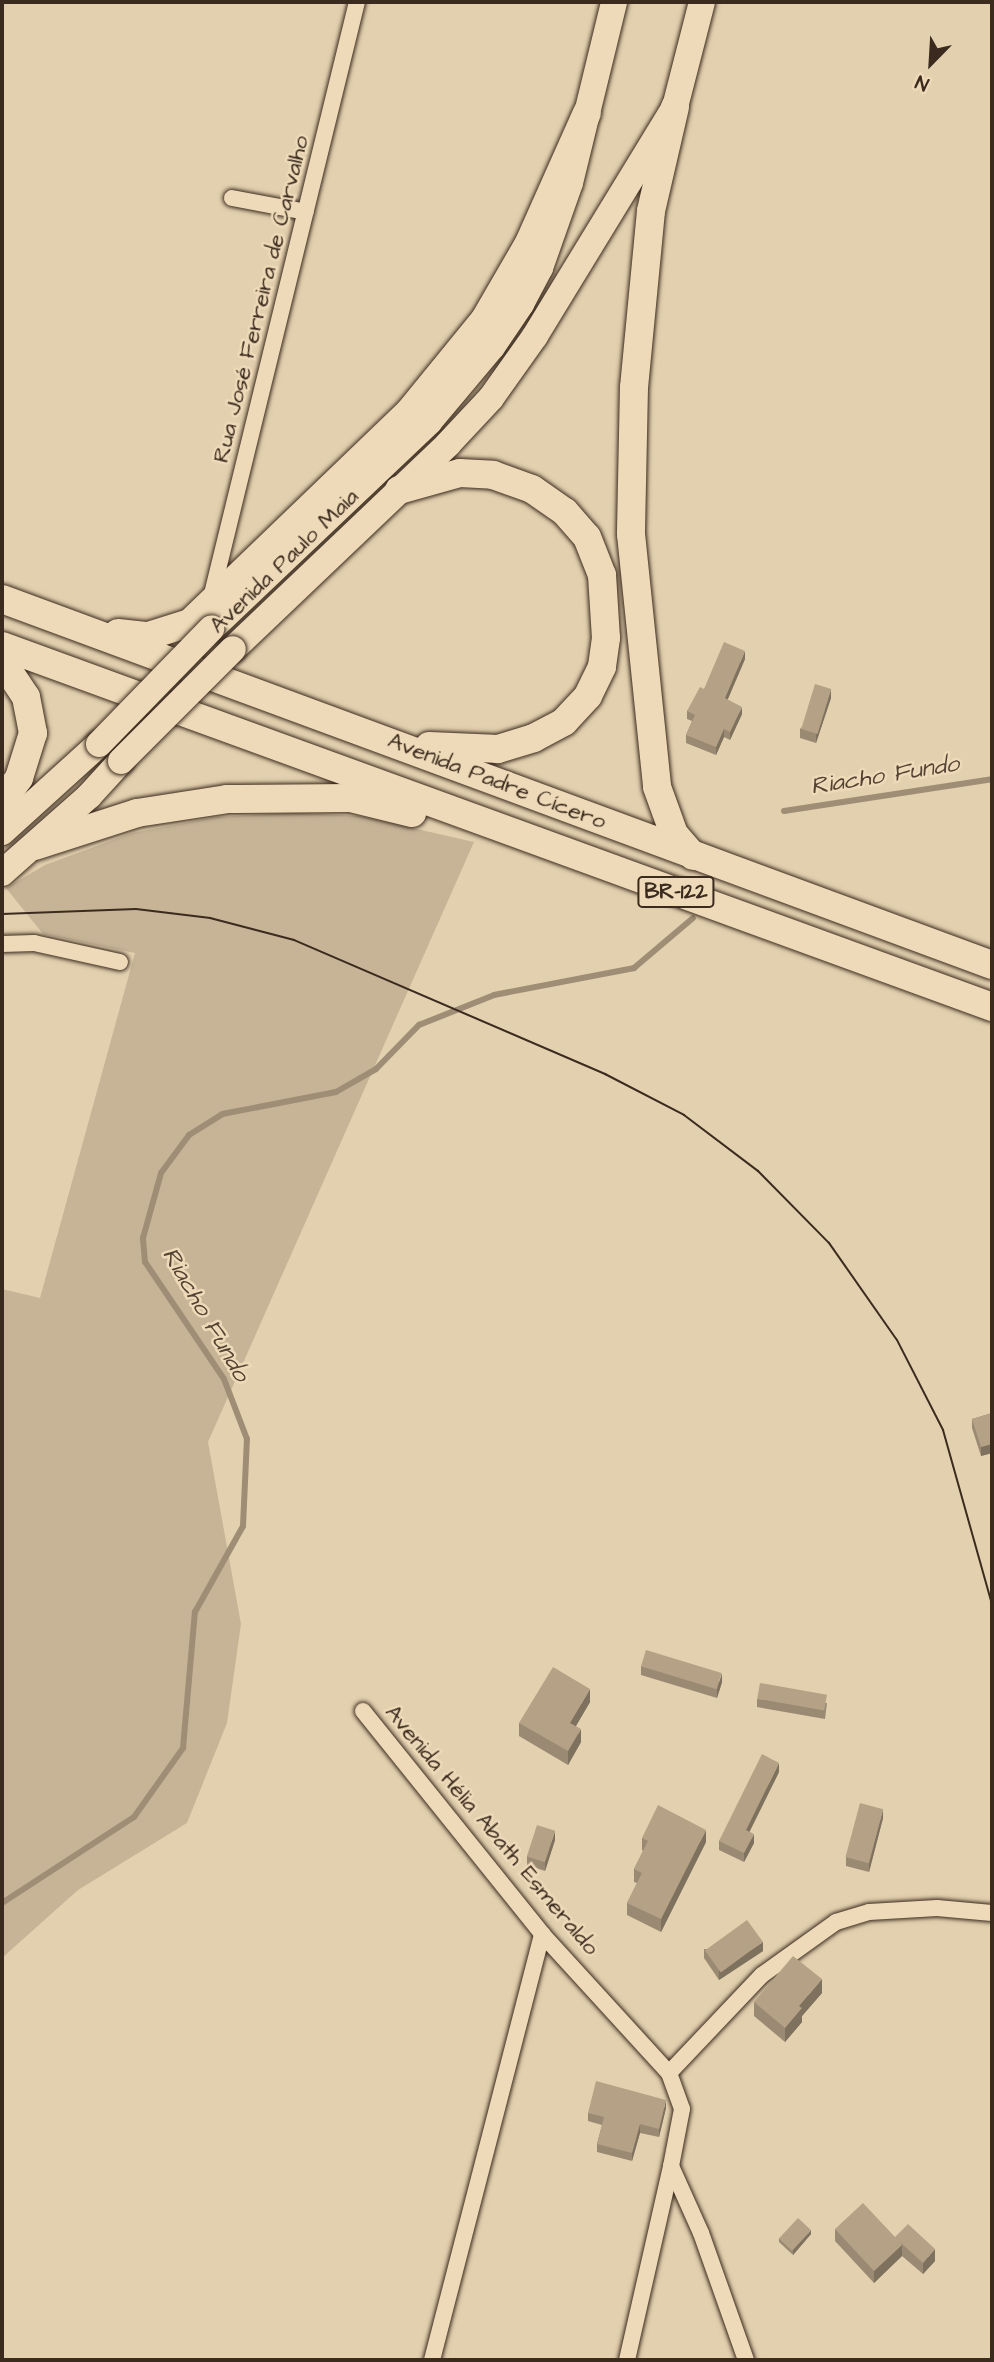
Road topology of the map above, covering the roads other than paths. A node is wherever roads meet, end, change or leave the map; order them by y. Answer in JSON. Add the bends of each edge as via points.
{"nodes":[{"id":1,"x":357,"y":2,"type":"edge"},
{"id":2,"x":614,"y":2,"type":"edge"},
{"id":3,"x":702,"y":2,"type":"edge"},
{"id":4,"x":675,"y":107,"type":"junction"},
{"id":5,"x":587,"y":113,"type":"junction"},
{"id":6,"x":232,"y":198,"type":"dead end"},
{"id":7,"x":306,"y":212,"type":"junction"},
{"id":8,"x":399,"y":490,"type":"junction"},
{"id":9,"x":2,"y":599,"type":"edge"},
{"id":10,"x":210,"y":618,"type":"junction"},
{"id":11,"x":85,"y":630,"type":"junction"},
{"id":12,"x":2,"y":646,"type":"edge"},
{"id":13,"x":2,"y":661,"type":"edge"},
{"id":14,"x":375,"y":735,"type":"junction"},
{"id":15,"x":2,"y":801,"type":"edge"},
{"id":16,"x":504,"y":829,"type":"junction"},
{"id":17,"x":2,"y":832,"type":"edge"},
{"id":18,"x":35,"y":846,"type":"junction"},
{"id":19,"x":693,"y":856,"type":"junction"},
{"id":20,"x":2,"y":873,"type":"edge"},
{"id":21,"x":2,"y":944,"type":"edge"},
{"id":22,"x":120,"y":962,"type":"dead end"},
{"id":23,"x":992,"y":965,"type":"edge"},
{"id":24,"x":992,"y":1007,"type":"edge"},
{"id":25,"x":363,"y":1711,"type":"dead end"},
{"id":26,"x":992,"y":1913,"type":"edge"},
{"id":27,"x":542,"y":1934,"type":"junction"},
{"id":28,"x":669,"y":2073,"type":"junction"},
{"id":29,"x":671,"y":2166,"type":"junction"},
{"id":30,"x":432,"y":2360,"type":"edge"},
{"id":31,"x":627,"y":2360,"type":"edge"},
{"id":32,"x":746,"y":2360,"type":"edge"}],
"edges":[{"from":1,"to":7,"type":"street","name":"Rua José Ferreira de Carvalho"},
{"from":2,"to":5,"type":"main road","name":"Avenida Paulo Maia"},
{"from":3,"to":4,"type":"main road"},
{"from":4,"to":8,"type":"main road","via":[[535,336],[491,398]]},
{"from":4,"to":19,"type":"highway","via":[[651,211],[634,387],[631,534],[657,787],[674,834]]},
{"from":5,"to":10,"type":"highway","via":[[529,243],[485,319],[410,411]]},
{"from":5,"to":10,"type":"main road","name":"Avenida Paulo Maia","via":[[570,183],[540,268],[492,347],[429,422]]},
{"from":6,"to":7,"type":"street"},
{"from":7,"to":10,"type":"street","name":"Rua José Ferreira de Carvalho"},
{"from":8,"to":14,"type":"highway","via":[[450,475],[493,475],[531,489],[565,512],[587,537],[602,575],[606,638],[602,667],[588,696],[564,722],[534,738],[498,750],[443,749]]},
{"from":8,"to":18,"type":"main road","bridge":true},
{"from":9,"to":11,"type":"highway","name":"Avenida Padre Cícero","number":"BR-122"},
{"from":10,"to":11,"type":"highway","via":[[148,636]]},
{"from":10,"to":17,"type":"main road","name":"Avenida Paulo Maia","bridge":true,"via":[[99,744]]},
{"from":11,"to":14,"type":"highway","name":"Avenida Padre Cícero","number":"BR-122"},
{"from":12,"to":16,"type":"highway","name":"Avenida Padre Cícero","number":"BR-122"},
{"from":13,"to":15,"type":"highway","via":[[26,698],[33,733],[19,778]]},
{"from":14,"to":19,"type":"highway","name":"Avenida Padre Cícero","number":"BR-122"},
{"from":16,"to":18,"type":"highway","via":[[473,831],[350,798],[291,796],[227,799],[137,813]]},
{"from":16,"to":24,"type":"highway","name":"Avenida Padre Cícero","number":"BR-122"},
{"from":18,"to":20,"type":"main road"},
{"from":19,"to":23,"type":"highway","name":"Avenida Padre Cícero","number":"BR-122"},
{"from":21,"to":22,"type":"street","via":[[34,943]]},
{"from":25,"to":27,"type":"street","name":"Avenida Hélia Abath Esmeraldo"},
{"from":26,"to":28,"type":"street","via":[[910,1909],[869,1912],[836,1922],[762,1975]]},
{"from":27,"to":28,"type":"street","name":"Avenida Hélia Abath Esmeraldo"},
{"from":27,"to":30,"type":"street"},
{"from":28,"to":29,"type":"street","name":"Avenida Hélia Abath Esmeraldo","via":[[682,2109]]},
{"from":29,"to":31,"type":"street","name":"Avenida Hélia Abath Esmeraldo"},
{"from":29,"to":32,"type":"street","via":[[701,2233]]}]}
